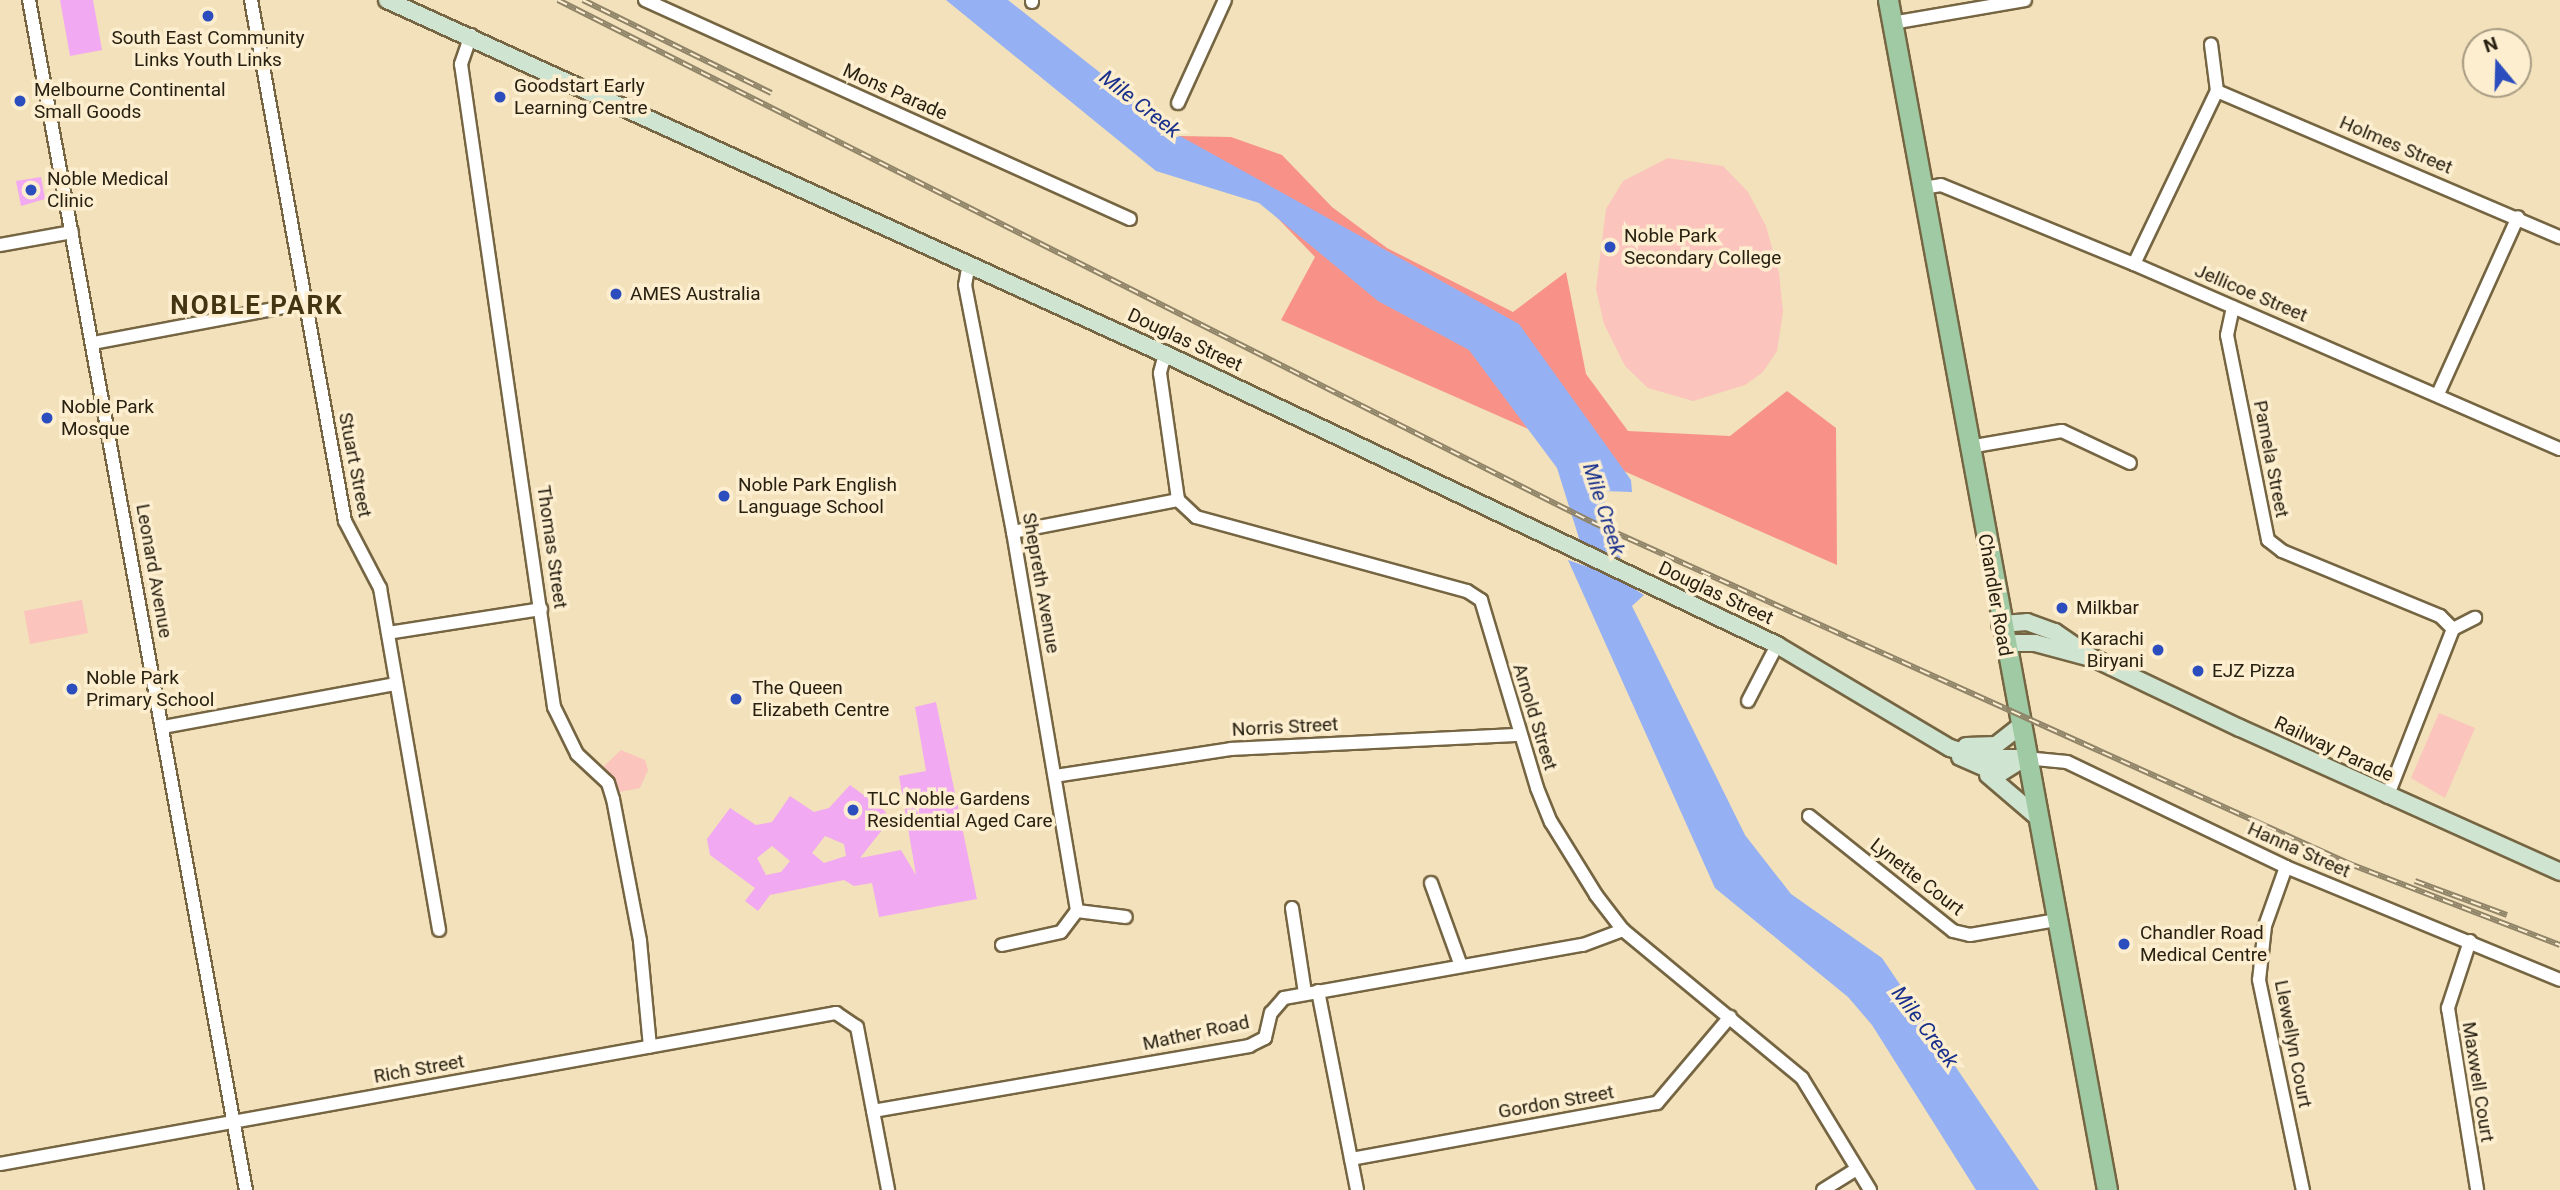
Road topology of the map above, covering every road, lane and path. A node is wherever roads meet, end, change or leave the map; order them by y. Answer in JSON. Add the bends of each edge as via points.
{"nodes":[{"id":1,"x":29,"y":0,"type":"edge"},
{"id":2,"x":251,"y":0,"type":"edge"},
{"id":3,"x":387,"y":0,"type":"edge"},
{"id":4,"x":645,"y":0,"type":"edge"},
{"id":5,"x":1225,"y":0,"type":"edge"},
{"id":6,"x":1888,"y":0,"type":"edge"},
{"id":7,"x":2025,"y":0,"type":"edge"},
{"id":8,"x":1892,"y":23,"type":"junction"},
{"id":9,"x":471,"y":35,"type":"junction"},
{"id":10,"x":2211,"y":44,"type":"dead end"},
{"id":11,"x":2217,"y":91,"type":"junction"},
{"id":12,"x":1178,"y":103,"type":"dead end"},
{"id":13,"x":1923,"y":188,"type":"junction"},
{"id":14,"x":2518,"y":218,"type":"junction"},
{"id":15,"x":1130,"y":219,"type":"dead end"},
{"id":16,"x":72,"y":232,"type":"junction"},
{"id":17,"x":2560,"y":237,"type":"edge"},
{"id":18,"x":0,"y":246,"type":"edge"},
{"id":19,"x":969,"y":262,"type":"junction"},
{"id":20,"x":2134,"y":264,"type":"junction"},
{"id":21,"x":304,"y":303,"type":"junction"},
{"id":22,"x":2233,"y":307,"type":"junction"},
{"id":23,"x":93,"y":343,"type":"junction"},
{"id":24,"x":1165,"y":354,"type":"junction"},
{"id":25,"x":2438,"y":394,"type":"junction"},
{"id":26,"x":1969,"y":447,"type":"junction"},
{"id":27,"x":2560,"y":449,"type":"edge"},
{"id":28,"x":2130,"y":463,"type":"dead end"},
{"id":29,"x":1178,"y":500,"type":"junction"},
{"id":30,"x":1013,"y":532,"type":"junction"},
{"id":31,"x":541,"y":609,"type":"junction"},
{"id":32,"x":2475,"y":618,"type":"dead end"},
{"id":33,"x":2453,"y":629,"type":"junction"},
{"id":34,"x":388,"y":633,"type":"junction"},
{"id":35,"x":2002,"y":634,"type":"junction"},
{"id":36,"x":1777,"y":645,"type":"junction"},
{"id":37,"x":394,"y":684,"type":"junction"},
{"id":38,"x":1748,"y":701,"type":"dead end"},
{"id":39,"x":163,"y":727,"type":"junction"},
{"id":40,"x":2019,"y":727,"type":"junction"},
{"id":41,"x":1520,"y":735,"type":"junction"},
{"id":42,"x":1946,"y":746,"type":"junction"},
{"id":43,"x":2025,"y":758,"type":"junction"},
{"id":44,"x":1978,"y":768,"type":"junction"},
{"id":45,"x":1055,"y":776,"type":"junction"},
{"id":46,"x":2387,"y":797,"type":"junction"},
{"id":47,"x":1809,"y":816,"type":"dead end"},
{"id":48,"x":2036,"y":816,"type":"junction"},
{"id":49,"x":2286,"y":867,"type":"junction"},
{"id":50,"x":2560,"y":872,"type":"edge"},
{"id":51,"x":1431,"y":883,"type":"dead end"},
{"id":52,"x":1292,"y":908,"type":"dead end"},
{"id":53,"x":1077,"y":911,"type":"junction"},
{"id":54,"x":1126,"y":917,"type":"dead end"},
{"id":55,"x":2056,"y":920,"type":"junction"},
{"id":56,"x":439,"y":930,"type":"dead end"},
{"id":57,"x":1623,"y":930,"type":"junction"},
{"id":58,"x":2470,"y":942,"type":"junction"},
{"id":59,"x":1002,"y":945,"type":"dead end"},
{"id":60,"x":1461,"y":966,"type":"junction"},
{"id":61,"x":2560,"y":980,"type":"edge"},
{"id":62,"x":1311,"y":992,"type":"junction"},
{"id":63,"x":1730,"y":1017,"type":"junction"},
{"id":64,"x":650,"y":1047,"type":"junction"},
{"id":65,"x":873,"y":1111,"type":"junction"},
{"id":66,"x":234,"y":1122,"type":"junction"},
{"id":67,"x":1352,"y":1159,"type":"junction"},
{"id":68,"x":0,"y":1164,"type":"edge"},
{"id":69,"x":1856,"y":1169,"type":"junction"},
{"id":70,"x":247,"y":1190,"type":"edge"},
{"id":71,"x":888,"y":1190,"type":"edge"},
{"id":72,"x":1357,"y":1190,"type":"edge"},
{"id":73,"x":1823,"y":1190,"type":"edge"},
{"id":74,"x":1870,"y":1190,"type":"edge"},
{"id":75,"x":2107,"y":1190,"type":"edge"},
{"id":76,"x":2303,"y":1190,"type":"edge"},
{"id":77,"x":2477,"y":1190,"type":"edge"}],
"edges":[{"from":1,"to":16,"type":"street","name":"Leonard Avenue"},
{"from":2,"to":21,"type":"street","name":"Stuart Street"},
{"from":3,"to":9,"type":"main road","name":"Douglas Street"},
{"from":4,"to":15,"type":"street","name":"Mons Parade"},
{"from":5,"to":12,"type":"street"},
{"from":6,"to":8,"type":"main road","name":"Chandler Road"},
{"from":7,"to":8,"type":"street"},
{"from":8,"to":13,"type":"main road","name":"Chandler Road"},
{"from":9,"to":19,"type":"main road","name":"Douglas Street"},
{"from":9,"to":31,"type":"street","name":"Thomas Street","via":[[461,64]]},
{"from":10,"to":11,"type":"street"},
{"from":11,"to":14,"type":"street","name":"Holmes Street"},
{"from":11,"to":20,"type":"street"},
{"from":13,"to":20,"type":"street","name":"Jellicoe Street","via":[[1941,185]]},
{"from":13,"to":26,"type":"main road","name":"Chandler Road"},
{"from":14,"to":17,"type":"street","name":"Holmes Street"},
{"from":14,"to":25,"type":"street"},
{"from":16,"to":18,"type":"street"},
{"from":16,"to":23,"type":"street","name":"Leonard Avenue"},
{"from":19,"to":24,"type":"main road","name":"Douglas Street"},
{"from":19,"to":30,"type":"street","name":"Shepreth Avenue","via":[[965,285]]},
{"from":20,"to":22,"type":"street","name":"Jellicoe Street"},
{"from":21,"to":23,"type":"street"},
{"from":21,"to":34,"type":"street","name":"Stuart Street","via":[[345,521],[376,577]]},
{"from":22,"to":25,"type":"street","name":"Jellicoe Street"},
{"from":22,"to":33,"type":"street","name":"Pamela Street","via":[[2227,335],[2269,540],[2282,551],[2440,616]]},
{"from":23,"to":39,"type":"street","name":"Leonard Avenue"},
{"from":24,"to":29,"type":"street","via":[[1160,373]]},
{"from":24,"to":36,"type":"main road","name":"Douglas Street"},
{"from":25,"to":27,"type":"street","name":"Jellicoe Street"},
{"from":26,"to":28,"type":"street","via":[[2062,431]]},
{"from":26,"to":35,"type":"main road","name":"Chandler Road"},
{"from":29,"to":30,"type":"street"},
{"from":29,"to":41,"type":"street","name":"Arnold Street","via":[[1196,517],[1467,591],[1481,600]]},
{"from":30,"to":45,"type":"street","name":"Shepreth Avenue"},
{"from":31,"to":34,"type":"street"},
{"from":31,"to":64,"type":"street","name":"Thomas Street","via":[[554,707],[577,754],[608,783],[613,799],[640,941],[639,976]]},
{"from":32,"to":33,"type":"street"},
{"from":33,"to":46,"type":"street","via":[[2453,640]]},
{"from":34,"to":37,"type":"street","name":"Stuart Street"},
{"from":35,"to":40,"type":"main road","name":"Chandler Road"},
{"from":35,"to":46,"type":"main road","name":"Railway Parade","via":[[2093,658]]},
{"from":36,"to":38,"type":"street"},
{"from":36,"to":42,"type":"main road","name":"Douglas Street"},
{"from":37,"to":39,"type":"street"},
{"from":37,"to":56,"type":"street","name":"Stuart Street"},
{"from":39,"to":66,"type":"street","name":"Leonard Avenue"},
{"from":40,"to":42,"type":"main road","via":[[1986,747]]},
{"from":40,"to":43,"type":"main road","name":"Chandler Road"},
{"from":41,"to":45,"type":"street","name":"Norris Street","via":[[1231,748]]},
{"from":41,"to":57,"type":"street","name":"Arnold Street","via":[[1551,822]]},
{"from":42,"to":43,"type":"main road","name":"Douglas Street","via":[[1987,758]]},
{"from":42,"to":44,"type":"main road","name":"Douglas Street"},
{"from":43,"to":44,"type":"main road","via":[[2003,774]]},
{"from":43,"to":48,"type":"main road","name":"Chandler Road"},
{"from":43,"to":49,"type":"street","name":"Hanna Street","via":[[2067,762]]},
{"from":44,"to":48,"type":"main road","name":"Douglas Street","via":[[2010,789]]},
{"from":45,"to":53,"type":"street","name":"Shepreth Avenue"},
{"from":46,"to":50,"type":"main road","name":"Railway Parade"},
{"from":47,"to":55,"type":"street","name":"Lynette Court","via":[[1953,931],[1970,935]]},
{"from":48,"to":55,"type":"main road","name":"Chandler Road"},
{"from":49,"to":58,"type":"street","name":"Hanna Street"},
{"from":49,"to":76,"type":"street","name":"Llewellyn Court","via":[[2265,926],[2259,980]]},
{"from":51,"to":60,"type":"street"},
{"from":52,"to":62,"type":"street"},
{"from":53,"to":54,"type":"street"},
{"from":53,"to":59,"type":"street","via":[[1061,932]]},
{"from":55,"to":75,"type":"main road","name":"Chandler Road"},
{"from":57,"to":60,"type":"street","name":"Mather Road","via":[[1583,945]]},
{"from":57,"to":63,"type":"street","name":"Arnold Street"},
{"from":58,"to":61,"type":"street","name":"Hanna Street"},
{"from":58,"to":77,"type":"street","name":"Maxwell Court","via":[[2448,1008]]},
{"from":60,"to":62,"type":"street","name":"Mather Road"},
{"from":62,"to":65,"type":"street","name":"Mather Road","via":[[1284,998],[1271,1013],[1265,1038],[1249,1045]]},
{"from":62,"to":67,"type":"street"},
{"from":63,"to":67,"type":"street","name":"Gordon Street","via":[[1657,1103]]},
{"from":63,"to":69,"type":"street","name":"Arnold Street","via":[[1802,1078]]},
{"from":64,"to":65,"type":"street","name":"Rich Street","via":[[844,1015],[857,1027]]},
{"from":64,"to":66,"type":"street","name":"Rich Street"},
{"from":65,"to":71,"type":"street"},
{"from":66,"to":68,"type":"street","name":"Rich Street"},
{"from":66,"to":70,"type":"street","name":"Leonard Avenue"},
{"from":67,"to":72,"type":"street"},
{"from":69,"to":73,"type":"street"},
{"from":69,"to":74,"type":"street","name":"Arnold Street"}]}
